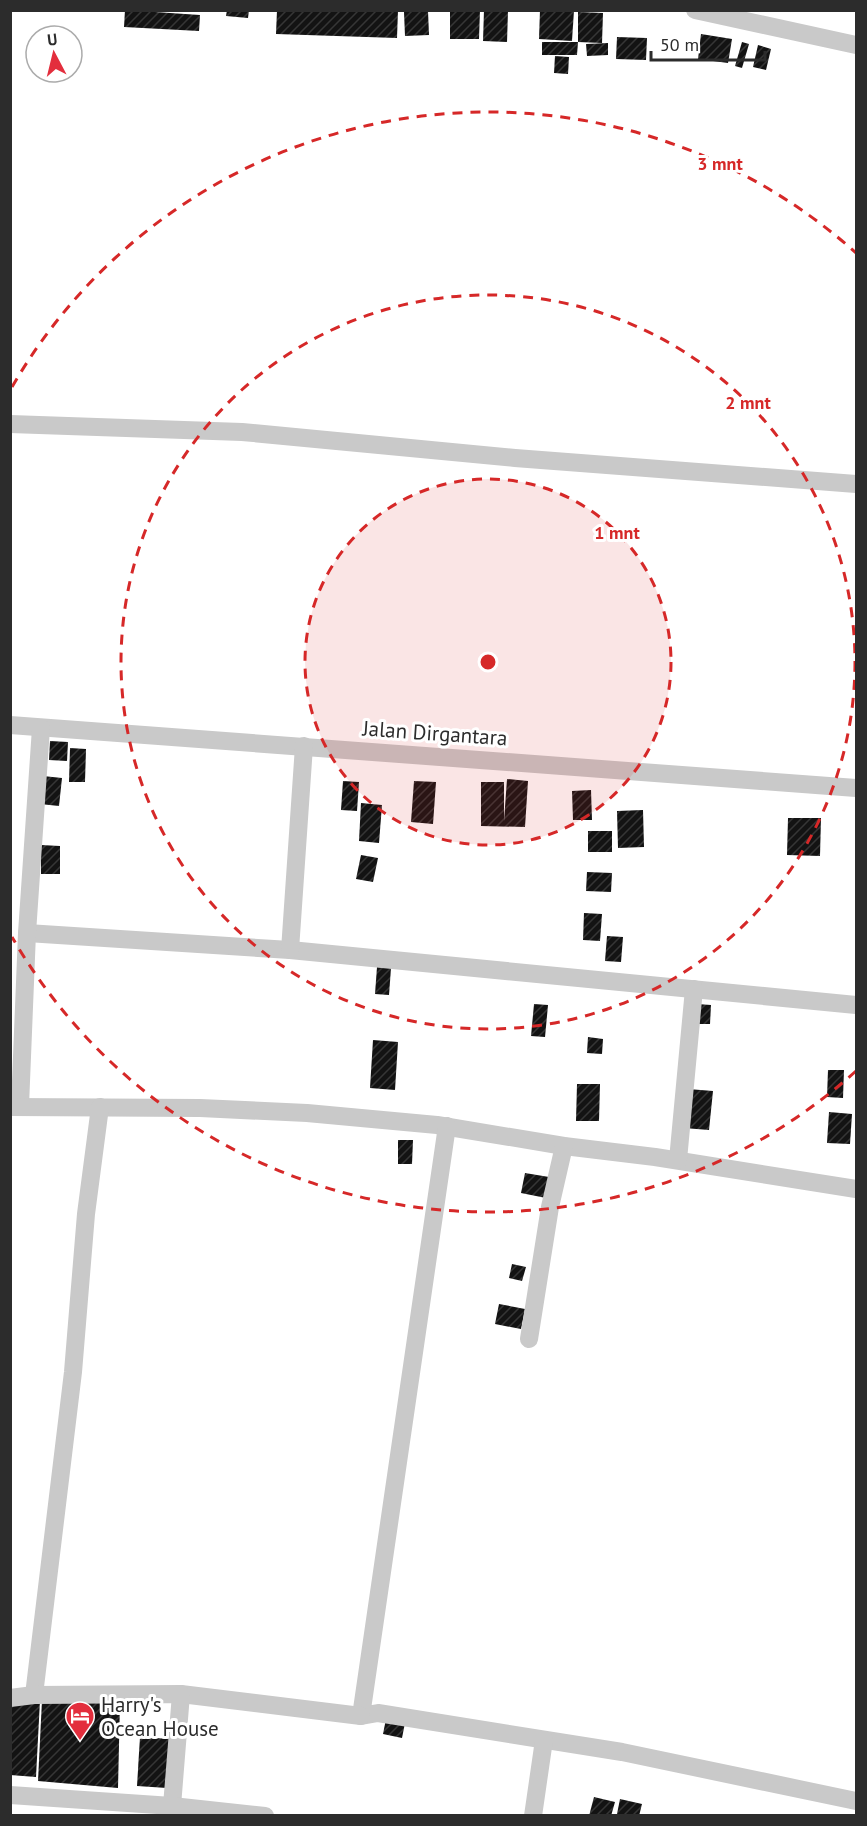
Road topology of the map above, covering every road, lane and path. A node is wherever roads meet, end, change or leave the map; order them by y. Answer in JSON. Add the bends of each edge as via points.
{"nodes":[{"id":1,"x":695,"y":10,"type":"edge"},
{"id":2,"x":856,"y":45,"type":"edge"},
{"id":3,"x":10,"y":424,"type":"edge"},
{"id":4,"x":856,"y":484,"type":"edge"},
{"id":5,"x":10,"y":725,"type":"edge"},
{"id":6,"x":41,"y":728,"type":"junction"},
{"id":7,"x":304,"y":746,"type":"junction"},
{"id":8,"x":856,"y":788,"type":"edge"},
{"id":9,"x":27,"y":933,"type":"junction"},
{"id":10,"x":290,"y":950,"type":"junction"},
{"id":11,"x":694,"y":988,"type":"junction"},
{"id":12,"x":856,"y":1005,"type":"edge"},
{"id":13,"x":15,"y":1107,"type":"edge"},
{"id":14,"x":100,"y":1107,"type":"junction"},
{"id":15,"x":447,"y":1126,"type":"junction"},
{"id":16,"x":564,"y":1146,"type":"junction"},
{"id":17,"x":678,"y":1160,"type":"junction"},
{"id":18,"x":856,"y":1189,"type":"edge"},
{"id":19,"x":529,"y":1339,"type":"dead end"},
{"id":20,"x":181,"y":1694,"type":"junction"},
{"id":21,"x":34,"y":1695,"type":"junction"},
{"id":22,"x":10,"y":1698,"type":"edge"},
{"id":23,"x":361,"y":1716,"type":"junction"},
{"id":24,"x":544,"y":1740,"type":"junction"},
{"id":25,"x":10,"y":1795,"type":"edge"},
{"id":26,"x":856,"y":1801,"type":"edge"},
{"id":27,"x":172,"y":1806,"type":"junction"},
{"id":28,"x":266,"y":1815,"type":"edge"},
{"id":29,"x":533,"y":1815,"type":"edge"}],
"edges":[{"from":1,"to":2,"type":"street"},
{"from":3,"to":4,"type":"street","via":[[242,432]]},
{"from":5,"to":6,"type":"street","name":"Jalan Dirgantara"},
{"from":6,"to":7,"type":"street","name":"Jalan Dirgantara"},
{"from":6,"to":9,"type":"street"},
{"from":7,"to":8,"type":"street","name":"Jalan Dirgantara"},
{"from":7,"to":10,"type":"street"},
{"from":9,"to":10,"type":"street"},
{"from":9,"to":13,"type":"street"},
{"from":10,"to":11,"type":"street"},
{"from":11,"to":12,"type":"street"},
{"from":11,"to":17,"type":"street"},
{"from":13,"to":14,"type":"street"},
{"from":14,"to":15,"type":"street","via":[[307,1113]]},
{"from":14,"to":21,"type":"street"},
{"from":15,"to":16,"type":"street"},
{"from":15,"to":23,"type":"street"},
{"from":16,"to":17,"type":"street"},
{"from":16,"to":19,"type":"street"},
{"from":17,"to":18,"type":"street"},
{"from":20,"to":21,"type":"street"},
{"from":20,"to":23,"type":"street"},
{"from":20,"to":27,"type":"street"},
{"from":21,"to":22,"type":"street"},
{"from":23,"to":24,"type":"street","via":[[378,1713]]},
{"from":24,"to":26,"type":"street","via":[[622,1752]]},
{"from":24,"to":29,"type":"street"},
{"from":25,"to":27,"type":"street"},
{"from":27,"to":28,"type":"street"}]}
